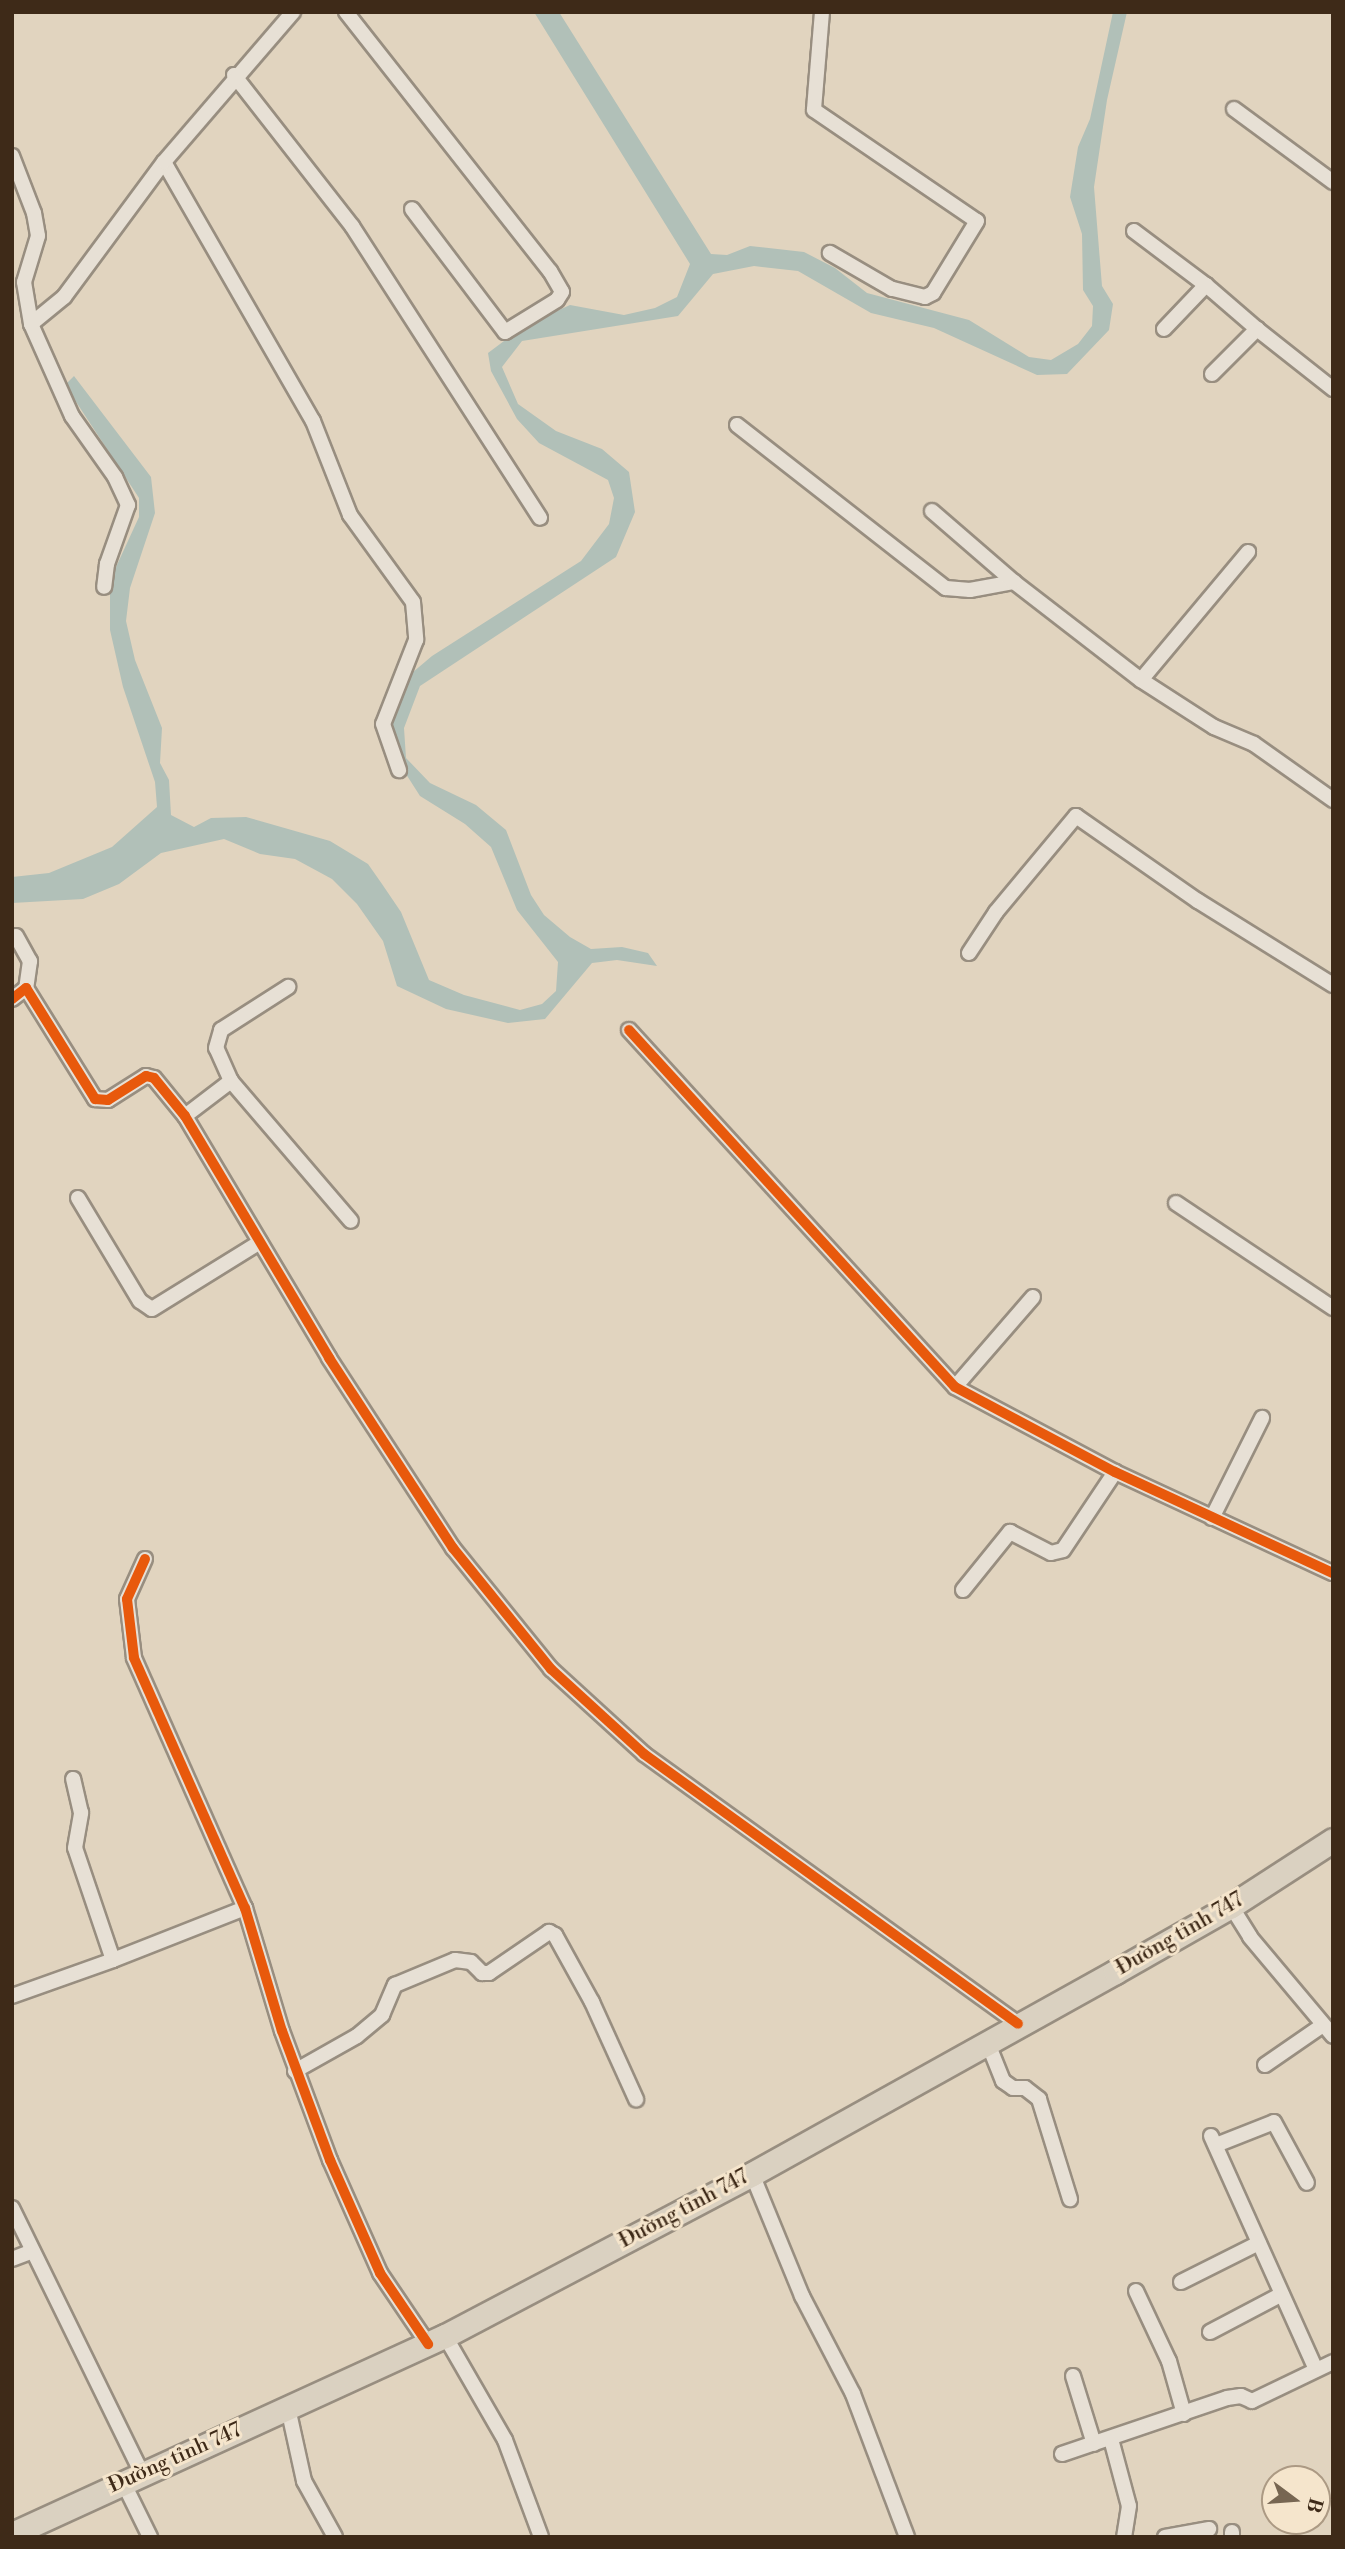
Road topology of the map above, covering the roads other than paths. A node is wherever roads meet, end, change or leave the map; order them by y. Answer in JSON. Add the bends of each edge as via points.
{"nodes":[{"id":1,"x":293,"y":12,"type":"edge"},
{"id":2,"x":346,"y":12,"type":"edge"},
{"id":3,"x":822,"y":12,"type":"edge"},
{"id":4,"x":234,"y":75,"type":"junction"},
{"id":5,"x":1234,"y":109,"type":"dead end"},
{"id":6,"x":12,"y":156,"type":"edge"},
{"id":7,"x":164,"y":162,"type":"junction"},
{"id":8,"x":1333,"y":181,"type":"edge"},
{"id":9,"x":412,"y":209,"type":"dead end"},
{"id":10,"x":1134,"y":231,"type":"dead end"},
{"id":11,"x":830,"y":253,"type":"dead end"},
{"id":12,"x":1206,"y":285,"type":"junction"},
{"id":13,"x":31,"y":324,"type":"junction"},
{"id":14,"x":1164,"y":329,"type":"dead end"},
{"id":15,"x":1257,"y":329,"type":"junction"},
{"id":16,"x":1212,"y":373,"type":"dead end"},
{"id":17,"x":1333,"y":389,"type":"edge"},
{"id":18,"x":737,"y":425,"type":"dead end"},
{"id":19,"x":932,"y":511,"type":"dead end"},
{"id":20,"x":541,"y":518,"type":"dead end"},
{"id":21,"x":1248,"y":552,"type":"dead end"},
{"id":22,"x":1013,"y":582,"type":"junction"},
{"id":23,"x":104,"y":587,"type":"dead end"},
{"id":24,"x":1141,"y":680,"type":"junction"},
{"id":25,"x":399,"y":769,"type":"dead end"},
{"id":26,"x":1333,"y":800,"type":"edge"},
{"id":27,"x":16,"y":936,"type":"dead end"},
{"id":28,"x":969,"y":953,"type":"dead end"},
{"id":29,"x":1333,"y":985,"type":"edge"},
{"id":30,"x":288,"y":987,"type":"dead end"},
{"id":31,"x":26,"y":988,"type":"junction"},
{"id":32,"x":12,"y":999,"type":"edge"},
{"id":33,"x":629,"y":1030,"type":"dead end"},
{"id":34,"x":231,"y":1081,"type":"junction"},
{"id":35,"x":185,"y":1116,"type":"junction"},
{"id":36,"x":78,"y":1198,"type":"dead end"},
{"id":37,"x":1176,"y":1203,"type":"dead end"},
{"id":38,"x":352,"y":1221,"type":"dead end"},
{"id":39,"x":260,"y":1241,"type":"junction"},
{"id":40,"x":1033,"y":1297,"type":"dead end"},
{"id":41,"x":1333,"y":1308,"type":"edge"},
{"id":42,"x":955,"y":1387,"type":"junction"},
{"id":43,"x":1262,"y":1418,"type":"dead end"},
{"id":44,"x":1115,"y":1472,"type":"junction"},
{"id":45,"x":1212,"y":1518,"type":"junction"},
{"id":46,"x":145,"y":1559,"type":"dead end"},
{"id":47,"x":1333,"y":1573,"type":"edge"},
{"id":48,"x":964,"y":1590,"type":"dead end"},
{"id":49,"x":73,"y":1779,"type":"dead end"},
{"id":50,"x":1333,"y":1840,"type":"edge"},
{"id":51,"x":1231,"y":1906,"type":"junction"},
{"id":52,"x":245,"y":1908,"type":"junction"},
{"id":53,"x":113,"y":1960,"type":"junction"},
{"id":54,"x":12,"y":1996,"type":"edge"},
{"id":55,"x":1018,"y":2024,"type":"junction"},
{"id":56,"x":1328,"y":2031,"type":"edge"},
{"id":57,"x":987,"y":2041,"type":"junction"},
{"id":58,"x":1265,"y":2065,"type":"dead end"},
{"id":59,"x":295,"y":2071,"type":"junction"},
{"id":60,"x":636,"y":2099,"type":"dead end"},
{"id":61,"x":752,"y":2174,"type":"junction"},
{"id":62,"x":1307,"y":2183,"type":"dead end"},
{"id":63,"x":1070,"y":2199,"type":"dead end"},
{"id":64,"x":12,"y":2208,"type":"edge"},
{"id":65,"x":1259,"y":2243,"type":"junction"},
{"id":66,"x":33,"y":2251,"type":"junction"},
{"id":67,"x":12,"y":2259,"type":"edge"},
{"id":68,"x":1181,"y":2283,"type":"dead end"},
{"id":69,"x":1136,"y":2291,"type":"dead end"},
{"id":70,"x":1282,"y":2294,"type":"junction"},
{"id":71,"x":1210,"y":2332,"type":"dead end"},
{"id":72,"x":436,"y":2340,"type":"junction"},
{"id":73,"x":1333,"y":2362,"type":"edge"},
{"id":74,"x":1316,"y":2370,"type":"junction"},
{"id":75,"x":1073,"y":2376,"type":"dead end"},
{"id":76,"x":288,"y":2408,"type":"junction"},
{"id":77,"x":1184,"y":2414,"type":"junction"},
{"id":78,"x":1111,"y":2439,"type":"junction"},
{"id":79,"x":1094,"y":2444,"type":"junction"},
{"id":80,"x":1062,"y":2454,"type":"dead end"},
{"id":81,"x":132,"y":2476,"type":"junction"},
{"id":82,"x":1209,"y":2529,"type":"dead end"},
{"id":83,"x":12,"y":2533,"type":"edge"},
{"id":84,"x":150,"y":2537,"type":"edge"},
{"id":85,"x":335,"y":2537,"type":"edge"},
{"id":86,"x":541,"y":2537,"type":"edge"},
{"id":87,"x":907,"y":2537,"type":"edge"},
{"id":88,"x":1124,"y":2537,"type":"edge"},
{"id":89,"x":1166,"y":2537,"type":"edge"}],
"edges":[{"from":1,"to":4,"type":"street"},
{"from":2,"to":9,"type":"street","via":[[562,292],[557,300],[505,332]]},
{"from":3,"to":11,"type":"street","via":[[814,110],[977,220],[933,293],[925,298],[892,289]]},
{"from":4,"to":7,"type":"street"},
{"from":4,"to":20,"type":"street","via":[[352,226]]},
{"from":5,"to":8,"type":"street"},
{"from":6,"to":13,"type":"street","via":[[38,236],[24,282]]},
{"from":7,"to":13,"type":"street","via":[[64,297]]},
{"from":7,"to":25,"type":"street","via":[[313,421],[350,515],[413,602],[416,640],[383,724]]},
{"from":10,"to":12,"type":"street"},
{"from":12,"to":14,"type":"street"},
{"from":12,"to":15,"type":"street"},
{"from":13,"to":23,"type":"street","via":[[72,416],[115,477],[128,505],[107,564]]},
{"from":15,"to":16,"type":"street"},
{"from":15,"to":17,"type":"street"},
{"from":18,"to":22,"type":"street","via":[[946,588],[970,590]]},
{"from":19,"to":22,"type":"street"},
{"from":21,"to":24,"type":"street"},
{"from":22,"to":24,"type":"street"},
{"from":24,"to":26,"type":"street","via":[[1214,727],[1254,744]]},
{"from":27,"to":31,"type":"street","via":[[30,961]]},
{"from":28,"to":29,"type":"street","via":[[996,912],[1076,816],[1198,901]]},
{"from":30,"to":34,"type":"street","via":[[221,1030],[216,1048]]},
{"from":31,"to":32,"type":"street"},
{"from":31,"to":35,"type":"street","via":[[95,1099],[108,1100],[146,1076],[154,1078]]},
{"from":33,"to":42,"type":"street"},
{"from":34,"to":35,"type":"street"},
{"from":34,"to":38,"type":"street"},
{"from":35,"to":39,"type":"street"},
{"from":36,"to":39,"type":"street","via":[[140,1301],[152,1309]]},
{"from":37,"to":41,"type":"street"},
{"from":39,"to":55,"type":"street","via":[[453,1548],[551,1669],[644,1754]]},
{"from":40,"to":42,"type":"street"},
{"from":42,"to":44,"type":"street"},
{"from":43,"to":45,"type":"street"},
{"from":44,"to":45,"type":"street"},
{"from":44,"to":48,"type":"street","via":[[1063,1550],[1051,1553],[1010,1532]]},
{"from":45,"to":47,"type":"street"},
{"from":46,"to":52,"type":"street","via":[[127,1607],[134,1658]]},
{"from":49,"to":53,"type":"street","via":[[81,1813],[75,1848]]},
{"from":50,"to":51,"type":"main road","name":"Đường tỉnh 747"},
{"from":51,"to":55,"type":"main road","name":"Đường tỉnh 747"},
{"from":51,"to":56,"type":"street","via":[[1250,1937]]},
{"from":52,"to":53,"type":"street"},
{"from":52,"to":59,"type":"street"},
{"from":53,"to":54,"type":"street"},
{"from":55,"to":57,"type":"main road","name":"Đường tỉnh 747"},
{"from":56,"to":58,"type":"street"},
{"from":57,"to":61,"type":"main road","name":"Đường tỉnh 747"},
{"from":57,"to":63,"type":"street","via":[[1003,2081],[1013,2088],[1025,2088],[1039,2099]]},
{"from":59,"to":60,"type":"street","via":[[357,2036],[382,2015],[395,1985],[454,1959],[471,1962],[482,1973],[489,1973],[549,1932],[555,1935],[592,2003]]},
{"from":59,"to":72,"type":"street","via":[[380,2273]]},
{"from":61,"to":72,"type":"main road","name":"Đường tỉnh 747"},
{"from":61,"to":87,"type":"street","via":[[802,2296],[853,2394]]},
{"from":62,"to":65,"type":"street","via":[[1274,2122],[1214,2140]]},
{"from":64,"to":66,"type":"street"},
{"from":65,"to":68,"type":"street"},
{"from":65,"to":70,"type":"street"},
{"from":66,"to":67,"type":"street"},
{"from":66,"to":81,"type":"street"},
{"from":69,"to":77,"type":"street","via":[[1169,2361]]},
{"from":70,"to":71,"type":"street"},
{"from":70,"to":74,"type":"street"},
{"from":72,"to":76,"type":"main road","name":"Đường tỉnh 747"},
{"from":72,"to":86,"type":"street","via":[[505,2440]]},
{"from":73,"to":74,"type":"street"},
{"from":74,"to":77,"type":"street","via":[[1252,2401],[1241,2396],[1227,2398]]},
{"from":75,"to":79,"type":"street"},
{"from":76,"to":81,"type":"main road","name":"Đường tỉnh 747"},
{"from":76,"to":85,"type":"street","via":[[304,2481]]},
{"from":77,"to":78,"type":"street"},
{"from":78,"to":79,"type":"street"},
{"from":78,"to":88,"type":"street","via":[[1129,2505]]},
{"from":79,"to":80,"type":"street"},
{"from":81,"to":83,"type":"main road","name":"Đường tỉnh 747"},
{"from":81,"to":84,"type":"street"},
{"from":82,"to":89,"type":"street"}]}
